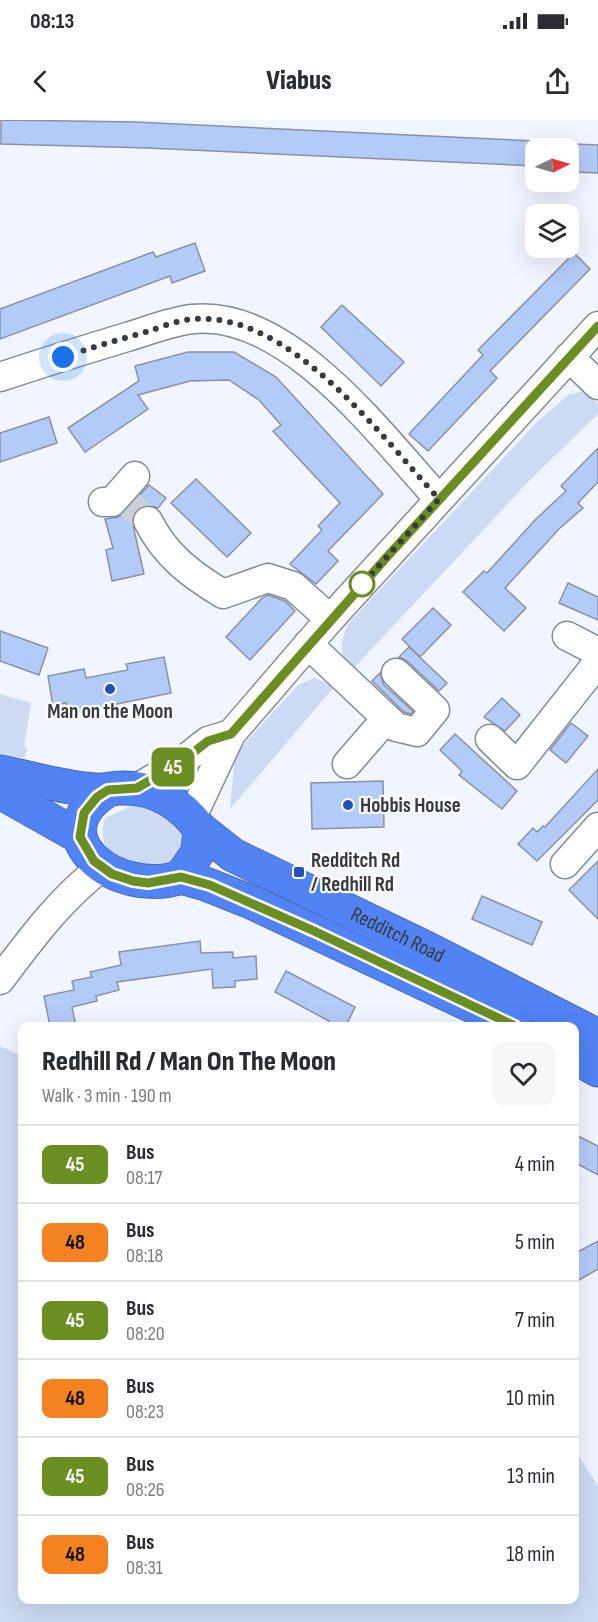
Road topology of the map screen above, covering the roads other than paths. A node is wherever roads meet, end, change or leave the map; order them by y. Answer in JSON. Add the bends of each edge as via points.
{"nodes":[{"id":1,"x":598,"y":326,"type":"edge"},
{"id":2,"x":569,"y":357,"type":"junction"},
{"id":3,"x":0,"y":376,"type":"edge"},
{"id":4,"x":598,"y":386,"type":"edge"},
{"id":5,"x":439,"y":499,"type":"junction"},
{"id":6,"x":142,"y":522,"type":"tunnel mouth"},
{"id":7,"x":330,"y":619,"type":"junction"},
{"id":8,"x":567,"y":636,"type":"dead end"},
{"id":9,"x":309,"y":645,"type":"junction"},
{"id":10,"x":598,"y":652,"type":"edge"},
{"id":11,"x":590,"y":672,"type":"edge"},
{"id":12,"x":396,"y":673,"type":"dead end"},
{"id":13,"x":391,"y":723,"type":"junction"},
{"id":14,"x":231,"y":734,"type":"junction"},
{"id":15,"x":490,"y":739,"type":"dead end"},
{"id":16,"x":347,"y":764,"type":"dead end"},
{"id":17,"x":0,"y":772,"type":"edge"},
{"id":18,"x":123,"y":789,"type":"junction"},
{"id":19,"x":0,"y":792,"type":"edge"},
{"id":20,"x":196,"y":823,"type":"junction"},
{"id":21,"x":598,"y":827,"type":"edge"},
{"id":22,"x":80,"y":837,"type":"junction"},
{"id":23,"x":565,"y":864,"type":"dead end"},
{"id":24,"x":102,"y":867,"type":"junction"},
{"id":25,"x":181,"y":877,"type":"junction"},
{"id":26,"x":0,"y":980,"type":"edge"},
{"id":27,"x":506,"y":1022,"type":"edge"},
{"id":28,"x":571,"y":1022,"type":"edge"},
{"id":29,"x":579,"y":1026,"type":"edge"},
{"id":30,"x":598,"y":1036,"type":"edge"},
{"id":31,"x":579,"y":1060,"type":"edge"},
{"id":32,"x":598,"y":1070,"type":"edge"}],
"edges":[{"from":1,"to":2,"type":"street"},
{"from":2,"to":4,"type":"street"},
{"from":2,"to":5,"type":"street"},
{"from":3,"to":5,"type":"street","via":[[191,319],[234,322],[283,347],[327,379]]},
{"from":5,"to":7,"type":"street"},
{"from":6,"to":7,"type":"street","via":[[201,580],[223,594],[268,578],[293,586]]},
{"from":7,"to":9,"type":"street"},
{"from":8,"to":10,"type":"street"},
{"from":9,"to":13,"type":"street"},
{"from":9,"to":14,"type":"street"},
{"from":11,"to":15,"type":"street","via":[[517,765]]},
{"from":12,"to":13,"type":"street","via":[[435,710],[417,732]]},
{"from":13,"to":16,"type":"street"},
{"from":14,"to":18,"type":"street","via":[[208,741],[180,763]]},
{"from":14,"to":20,"type":"street"},
{"from":17,"to":18,"type":"highway","via":[[96,790]]},
{"from":18,"to":20,"type":"highway","via":[[167,798]]},
{"from":18,"to":22,"type":"highway","via":[[97,797],[84,813]]},
{"from":19,"to":22,"type":"highway"},
{"from":20,"to":25,"type":"highway","via":[[198,852]]},
{"from":20,"to":28,"type":"highway","name":"Redditch Road","via":[[232,855]]},
{"from":21,"to":23,"type":"street"},
{"from":22,"to":24,"type":"highway"},
{"from":24,"to":25,"type":"highway","via":[[133,881],[148,883]]},
{"from":24,"to":26,"type":"street","via":[[52,912]]},
{"from":25,"to":27,"type":"highway","name":"Redditch Road","via":[[251,902]]},
{"from":29,"to":30,"type":"highway","name":"Redditch Road"},
{"from":31,"to":32,"type":"highway"}]}
